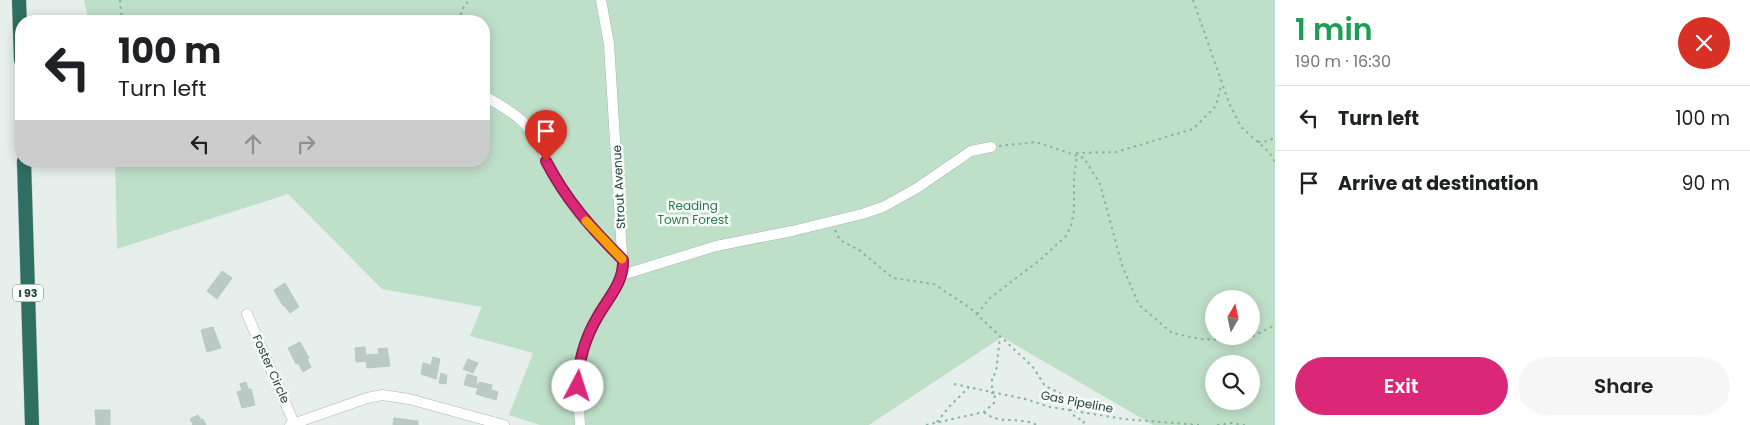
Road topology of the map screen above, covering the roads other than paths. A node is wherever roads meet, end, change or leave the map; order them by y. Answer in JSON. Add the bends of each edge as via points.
{"nodes":[{"id":1,"x":19,"y":0,"type":"edge"},
{"id":2,"x":602,"y":0,"type":"edge"},
{"id":3,"x":20,"y":15,"type":"edge"},
{"id":4,"x":490,"y":100,"type":"edge"},
{"id":5,"x":991,"y":147,"type":"road end"},
{"id":6,"x":24,"y":167,"type":"edge"},
{"id":7,"x":623,"y":260,"type":"junction"},
{"id":8,"x":622,"y":275,"type":"junction"},
{"id":9,"x":247,"y":314,"type":"dead end"},
{"id":10,"x":292,"y":424,"type":"edge"},
{"id":11,"x":32,"y":425,"type":"edge"},
{"id":12,"x":504,"y":425,"type":"edge"},
{"id":13,"x":580,"y":425,"type":"edge"}],
"edges":[{"from":1,"to":3,"type":"highway"},
{"from":2,"to":7,"type":"street","name":"Strout Avenue","via":[[609,44]]},
{"from":4,"to":7,"type":"street","via":[[523,122],[568,200]]},
{"from":5,"to":8,"type":"street","via":[[971,151],[883,207],[716,246]]},
{"from":6,"to":11,"type":"highway","number":"I 93"},
{"from":7,"to":8,"type":"street","name":"Strout Avenue"},
{"from":8,"to":13,"type":"street","name":"Strout Avenue","via":[[582,350],[578,374]]},
{"from":9,"to":10,"type":"street","name":"Foster Circle"},
{"from":10,"to":12,"type":"street","via":[[382,395],[409,399]]}]}
